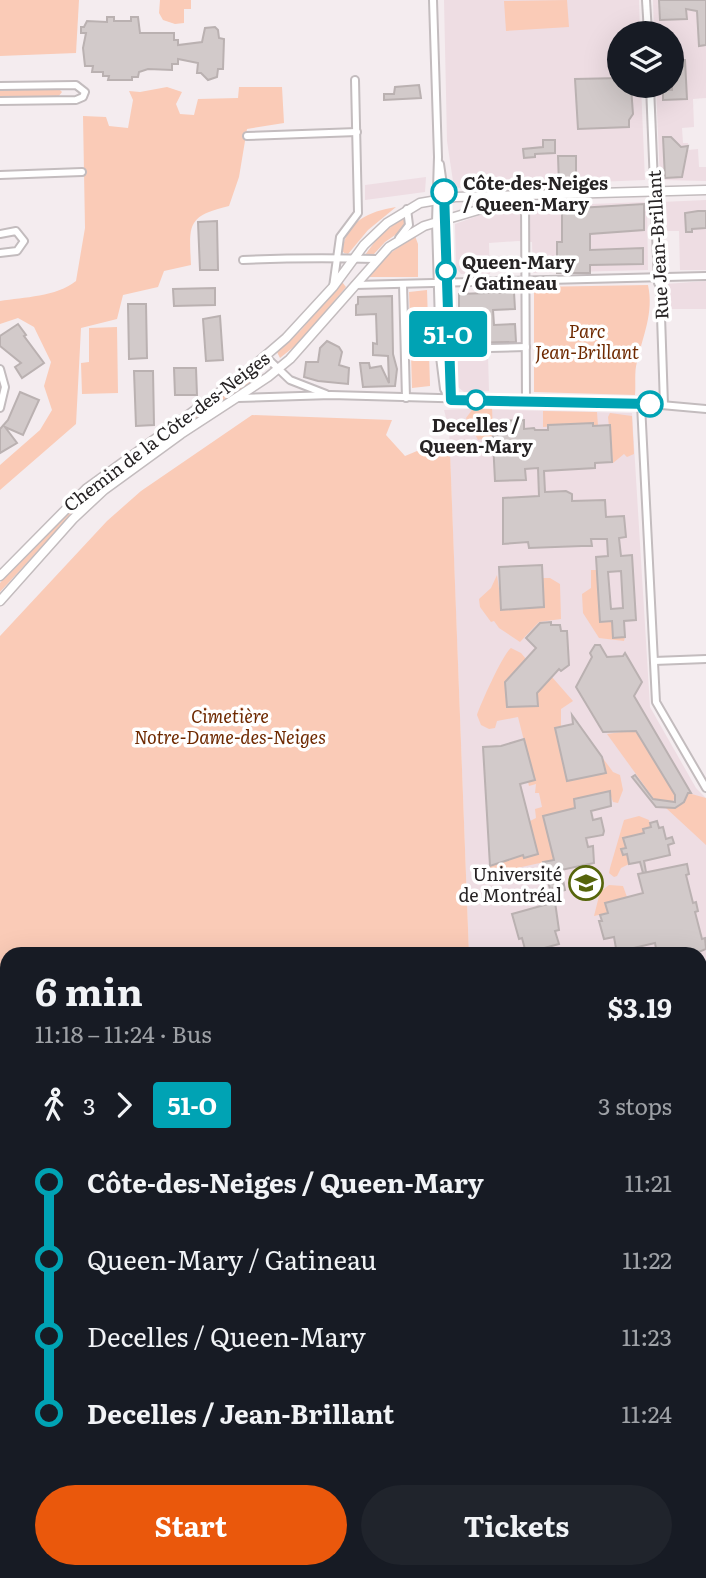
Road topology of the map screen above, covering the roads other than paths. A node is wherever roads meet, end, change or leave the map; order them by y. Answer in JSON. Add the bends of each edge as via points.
{"nodes":[{"id":1,"x":433,"y":0,"type":"edge"},
{"id":2,"x":646,"y":0,"type":"edge"},
{"id":3,"x":647,"y":21,"type":"edge"},
{"id":4,"x":355,"y":80,"type":"dead end"},
{"id":5,"x":68,"y":85,"type":"junction"},
{"id":6,"x":0,"y":86,"type":"edge"},
{"id":7,"x":650,"y":98,"type":"edge"},
{"id":8,"x":69,"y":100,"type":"junction"},
{"id":9,"x":0,"y":102,"type":"edge"},
{"id":10,"x":357,"y":132,"type":"junction"},
{"id":11,"x":247,"y":136,"type":"dead end"},
{"id":12,"x":82,"y":172,"type":"dead end"},
{"id":13,"x":0,"y":175,"type":"edge"},
{"id":14,"x":706,"y":190,"type":"edge"},
{"id":15,"x":653,"y":192,"type":"junction"},
{"id":16,"x":526,"y":196,"type":"junction"},
{"id":17,"x":440,"y":198,"type":"junction"},
{"id":18,"x":407,"y":209,"type":"junction"},
{"id":19,"x":445,"y":219,"type":"junction"},
{"id":20,"x":436,"y":222,"type":"junction"},
{"id":21,"x":0,"y":234,"type":"edge"},
{"id":22,"x":398,"y":240,"type":"junction"},
{"id":23,"x":0,"y":253,"type":"edge"},
{"id":24,"x":335,"y":257,"type":"junction"},
{"id":25,"x":376,"y":259,"type":"junction"},
{"id":26,"x":243,"y":260,"type":"dead end"},
{"id":27,"x":352,"y":261,"type":"junction"},
{"id":28,"x":706,"y":276,"type":"edge"},
{"id":29,"x":657,"y":278,"type":"junction"},
{"id":30,"x":526,"y":281,"type":"junction"},
{"id":31,"x":447,"y":282,"type":"junction"},
{"id":32,"x":438,"y":283,"type":"junction"},
{"id":33,"x":403,"y":284,"type":"junction"},
{"id":34,"x":355,"y":285,"type":"junction"},
{"id":35,"x":332,"y":287,"type":"junction"},
{"id":36,"x":526,"y":347,"type":"junction"},
{"id":37,"x":440,"y":349,"type":"junction"},
{"id":38,"x":450,"y":349,"type":"junction"},
{"id":39,"x":265,"y":356,"type":"junction"},
{"id":40,"x":0,"y":369,"type":"edge"},
{"id":41,"x":278,"y":370,"type":"junction"},
{"id":42,"x":331,"y":395,"type":"junction"},
{"id":43,"x":236,"y":398,"type":"junction"},
{"id":44,"x":406,"y":398,"type":"junction"},
{"id":45,"x":451,"y":400,"type":"junction"},
{"id":46,"x":526,"y":401,"type":"junction"},
{"id":47,"x":641,"y":404,"type":"junction"},
{"id":48,"x":664,"y":405,"type":"junction"},
{"id":49,"x":0,"y":408,"type":"edge"},
{"id":50,"x":706,"y":409,"type":"edge"},
{"id":51,"x":0,"y":576,"type":"edge"},
{"id":52,"x":0,"y":601,"type":"edge"},
{"id":53,"x":706,"y":659,"type":"edge"},
{"id":54,"x":654,"y":661,"type":"junction"},
{"id":55,"x":706,"y":788,"type":"edge"}],
"edges":[{"from":1,"to":17,"type":"street"},
{"from":2,"to":3,"type":"street"},
{"from":4,"to":10,"type":"street"},
{"from":5,"to":6,"type":"street"},
{"from":5,"to":8,"type":"street"},
{"from":5,"to":8,"type":"street","via":[[85,92],[83,97]]},
{"from":7,"to":15,"type":"street","name":"Rue Jean-Brillant"},
{"from":8,"to":9,"type":"street"},
{"from":10,"to":11,"type":"street"},
{"from":10,"to":24,"type":"street","via":[[358,213],[342,231]]},
{"from":12,"to":13,"type":"street"},
{"from":14,"to":15,"type":"main road","name":"Chemin de la Côte-des-Neiges"},
{"from":15,"to":16,"type":"main road","name":"Chemin de la Côte-des-Neiges"},
{"from":15,"to":29,"type":"street","name":"Rue Jean-Brillant"},
{"from":16,"to":17,"type":"main road","name":"Chemin de la Côte-des-Neiges"},
{"from":16,"to":19,"type":"main road","name":"Chemin de la Côte-des-Neiges"},
{"from":16,"to":30,"type":"street"},
{"from":17,"to":18,"type":"main road","name":"Chemin de la Côte-des-Neiges"},
{"from":17,"to":19,"type":"street"},
{"from":17,"to":20,"type":"street"},
{"from":18,"to":22,"type":"street","via":[[409,224]]},
{"from":18,"to":27,"type":"main road","name":"Chemin de la Côte-des-Neiges","via":[[375,234]]},
{"from":19,"to":20,"type":"main road","name":"Chemin de la Côte-des-Neiges"},
{"from":19,"to":31,"type":"street"},
{"from":20,"to":22,"type":"main road","name":"Chemin de la Côte-des-Neiges"},
{"from":20,"to":32,"type":"street"},
{"from":21,"to":23,"type":"street","via":[[16,231],[24,241],[17,251]]},
{"from":22,"to":25,"type":"main road","name":"Chemin de la Côte-des-Neiges"},
{"from":24,"to":26,"type":"street"},
{"from":24,"to":27,"type":"street"},
{"from":24,"to":35,"type":"street"},
{"from":25,"to":27,"type":"street"},
{"from":25,"to":34,"type":"main road","name":"Chemin de la Côte-des-Neiges"},
{"from":27,"to":35,"type":"main road","name":"Chemin de la Côte-des-Neiges"},
{"from":28,"to":29,"type":"street"},
{"from":29,"to":30,"type":"street"},
{"from":29,"to":48,"type":"street","name":"Rue Jean-Brillant"},
{"from":30,"to":31,"type":"street"},
{"from":30,"to":36,"type":"street"},
{"from":31,"to":32,"type":"street"},
{"from":31,"to":38,"type":"street"},
{"from":32,"to":33,"type":"street"},
{"from":32,"to":37,"type":"street"},
{"from":33,"to":34,"type":"street"},
{"from":33,"to":44,"type":"street"},
{"from":34,"to":41,"type":"main road","name":"Chemin de la Côte-des-Neiges"},
{"from":35,"to":39,"type":"main road","name":"Chemin de la Côte-des-Neiges"},
{"from":36,"to":38,"type":"street"},
{"from":36,"to":46,"type":"street"},
{"from":37,"to":38,"type":"street"},
{"from":37,"to":45,"type":"street","via":[[444,391]]},
{"from":38,"to":45,"type":"street"},
{"from":39,"to":41,"type":"street"},
{"from":39,"to":51,"type":"main road","name":"Chemin de la Côte-des-Neiges","via":[[86,489]]},
{"from":40,"to":49,"type":"street","via":[[5,389]]},
{"from":41,"to":42,"type":"street","via":[[300,385]]},
{"from":41,"to":43,"type":"main road","name":"Chemin de la Côte-des-Neiges"},
{"from":42,"to":43,"type":"street"},
{"from":42,"to":44,"type":"street"},
{"from":43,"to":52,"type":"main road","name":"Chemin de la Côte-des-Neiges","via":[[94,498]]},
{"from":44,"to":45,"type":"street"},
{"from":45,"to":46,"type":"street"},
{"from":46,"to":47,"type":"street"},
{"from":47,"to":48,"type":"street"},
{"from":47,"to":54,"type":"street"},
{"from":48,"to":50,"type":"street"},
{"from":53,"to":54,"type":"street"},
{"from":54,"to":55,"type":"street","via":[[657,706]]}]}
